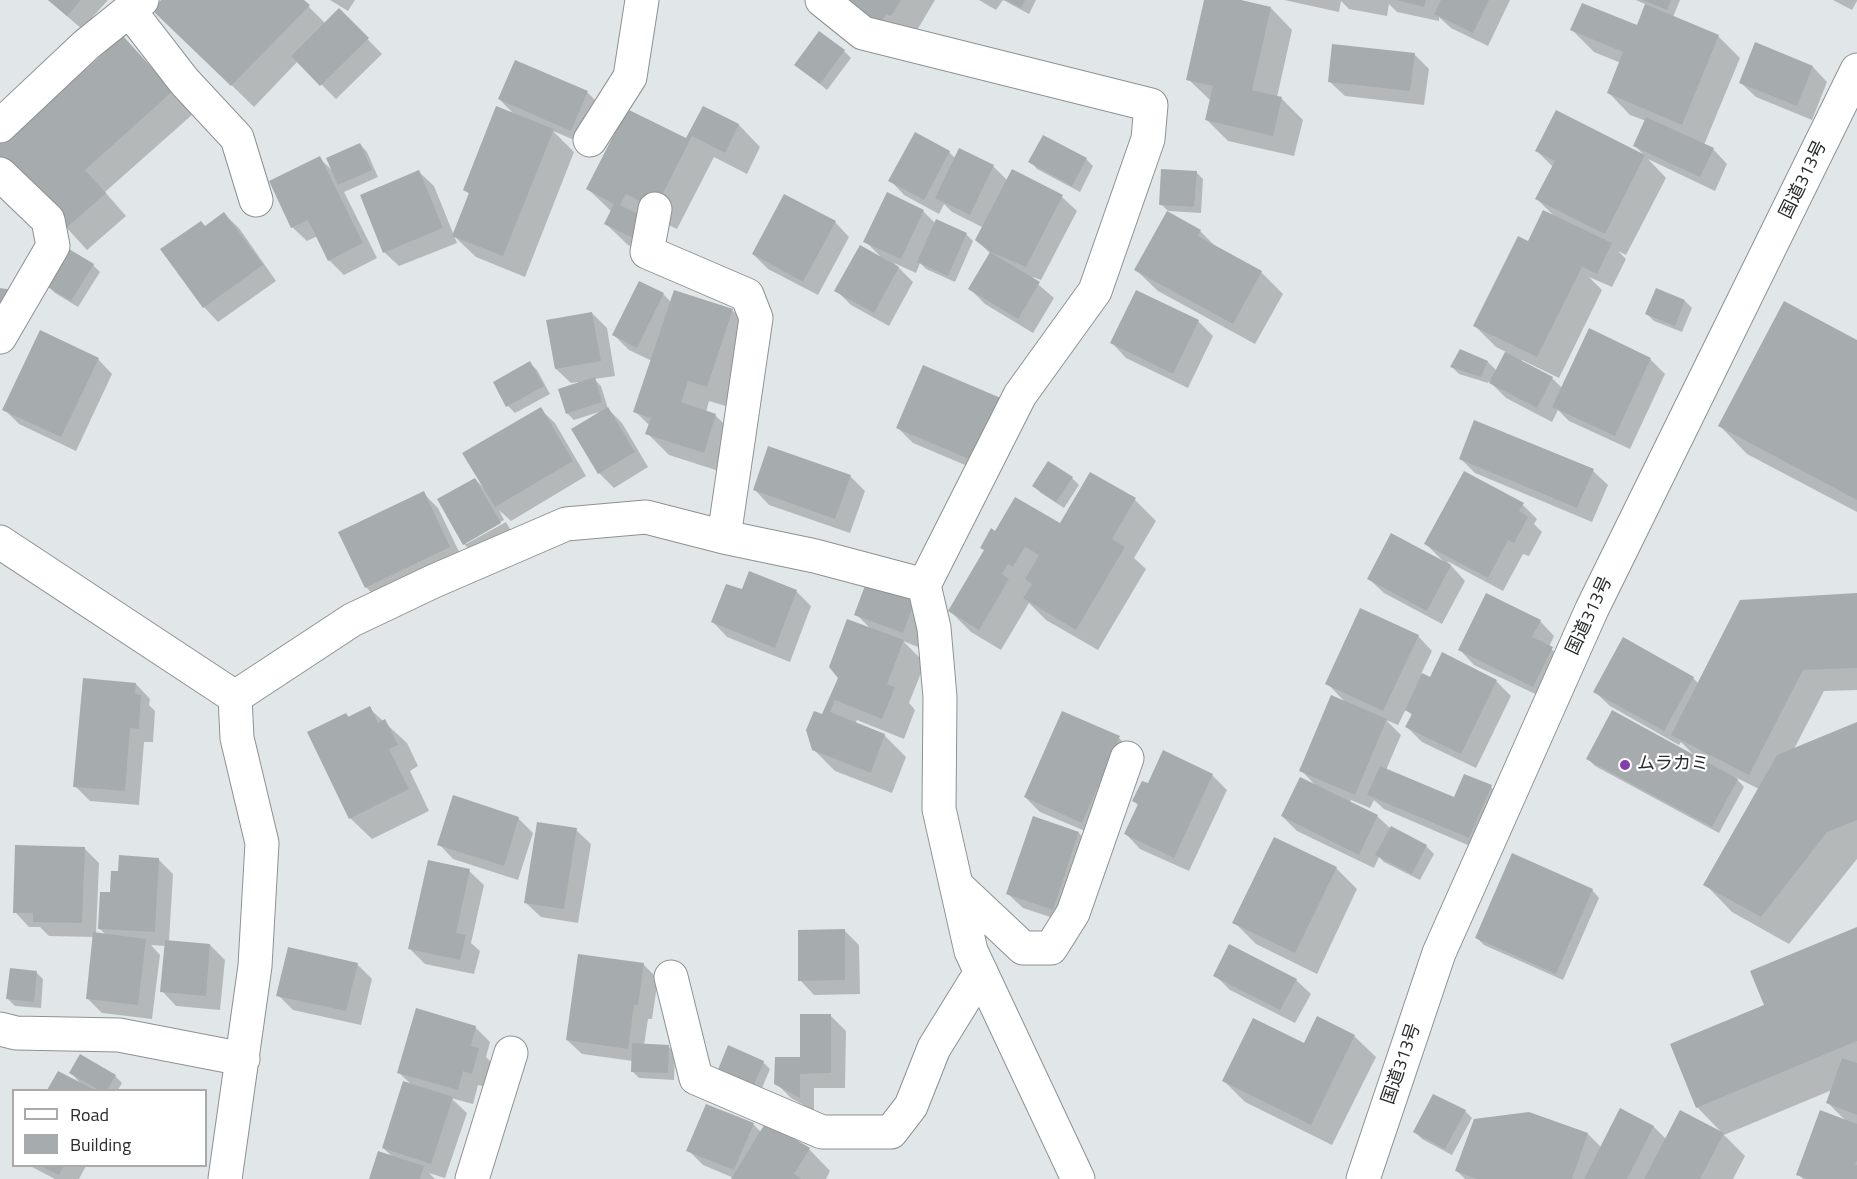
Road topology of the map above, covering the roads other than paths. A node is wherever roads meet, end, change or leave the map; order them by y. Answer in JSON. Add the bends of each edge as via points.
{"nodes":[{"id":1,"x":642,"y":0,"type":"edge"},
{"id":2,"x":822,"y":0,"type":"edge"},
{"id":3,"x":136,"y":5,"type":"edge"},
{"id":4,"x":1857,"y":70,"type":"edge"},
{"id":5,"x":0,"y":126,"type":"edge"},
{"id":6,"x":590,"y":140,"type":"dead end"},
{"id":7,"x":0,"y":174,"type":"edge"},
{"id":8,"x":256,"y":200,"type":"dead end"},
{"id":9,"x":655,"y":209,"type":"dead end"},
{"id":10,"x":0,"y":337,"type":"edge"},
{"id":11,"x":724,"y":537,"type":"junction"},
{"id":12,"x":0,"y":542,"type":"edge"},
{"id":13,"x":924,"y":585,"type":"junction"},
{"id":14,"x":235,"y":697,"type":"junction"},
{"id":15,"x":1127,"y":758,"type":"dead end"},
{"id":16,"x":956,"y":885,"type":"junction"},
{"id":17,"x":981,"y":972,"type":"junction"},
{"id":18,"x":671,"y":977,"type":"dead end"},
{"id":19,"x":0,"y":1029,"type":"edge"},
{"id":20,"x":511,"y":1053,"type":"dead end"},
{"id":21,"x":243,"y":1059,"type":"junction"},
{"id":22,"x":225,"y":1179,"type":"edge"},
{"id":23,"x":472,"y":1179,"type":"edge"},
{"id":24,"x":1078,"y":1179,"type":"edge"},
{"id":25,"x":1363,"y":1179,"type":"edge"}],
"edges":[{"from":1,"to":6,"type":"main road","via":[[630,77]]},
{"from":2,"to":13,"type":"main road","via":[[863,33],[1152,105],[1148,139],[1095,291],[1020,395]]},
{"from":3,"to":5,"type":"main road","via":[[86,45]]},
{"from":3,"to":8,"type":"main road","via":[[184,81],[237,138]]},
{"from":4,"to":25,"type":"main road","name":"国道313号","via":[[1582,630],[1439,953]]},
{"from":7,"to":10,"type":"main road","via":[[48,220],[52,246]]},
{"from":9,"to":11,"type":"main road","via":[[647,252],[747,295],[756,318]]},
{"from":11,"to":13,"type":"main road"},
{"from":11,"to":14,"type":"main road","via":[[646,517],[566,524],[352,620]]},
{"from":12,"to":14,"type":"main road"},
{"from":13,"to":16,"type":"main road","via":[[934,628],[940,697],[939,809]]},
{"from":14,"to":21,"type":"main road","via":[[237,738],[262,843],[255,966]]},
{"from":15,"to":16,"type":"main road","via":[[1073,913],[1051,948],[1023,948]]},
{"from":16,"to":17,"type":"main road","via":[[970,951]]},
{"from":17,"to":18,"type":"main road","via":[[934,1048],[911,1106],[891,1132],[822,1132],[696,1078]]},
{"from":17,"to":24,"type":"main road"},
{"from":19,"to":21,"type":"main road","via":[[16,1034],[119,1035]]},
{"from":20,"to":23,"type":"main road"},
{"from":21,"to":22,"type":"main road"}]}
